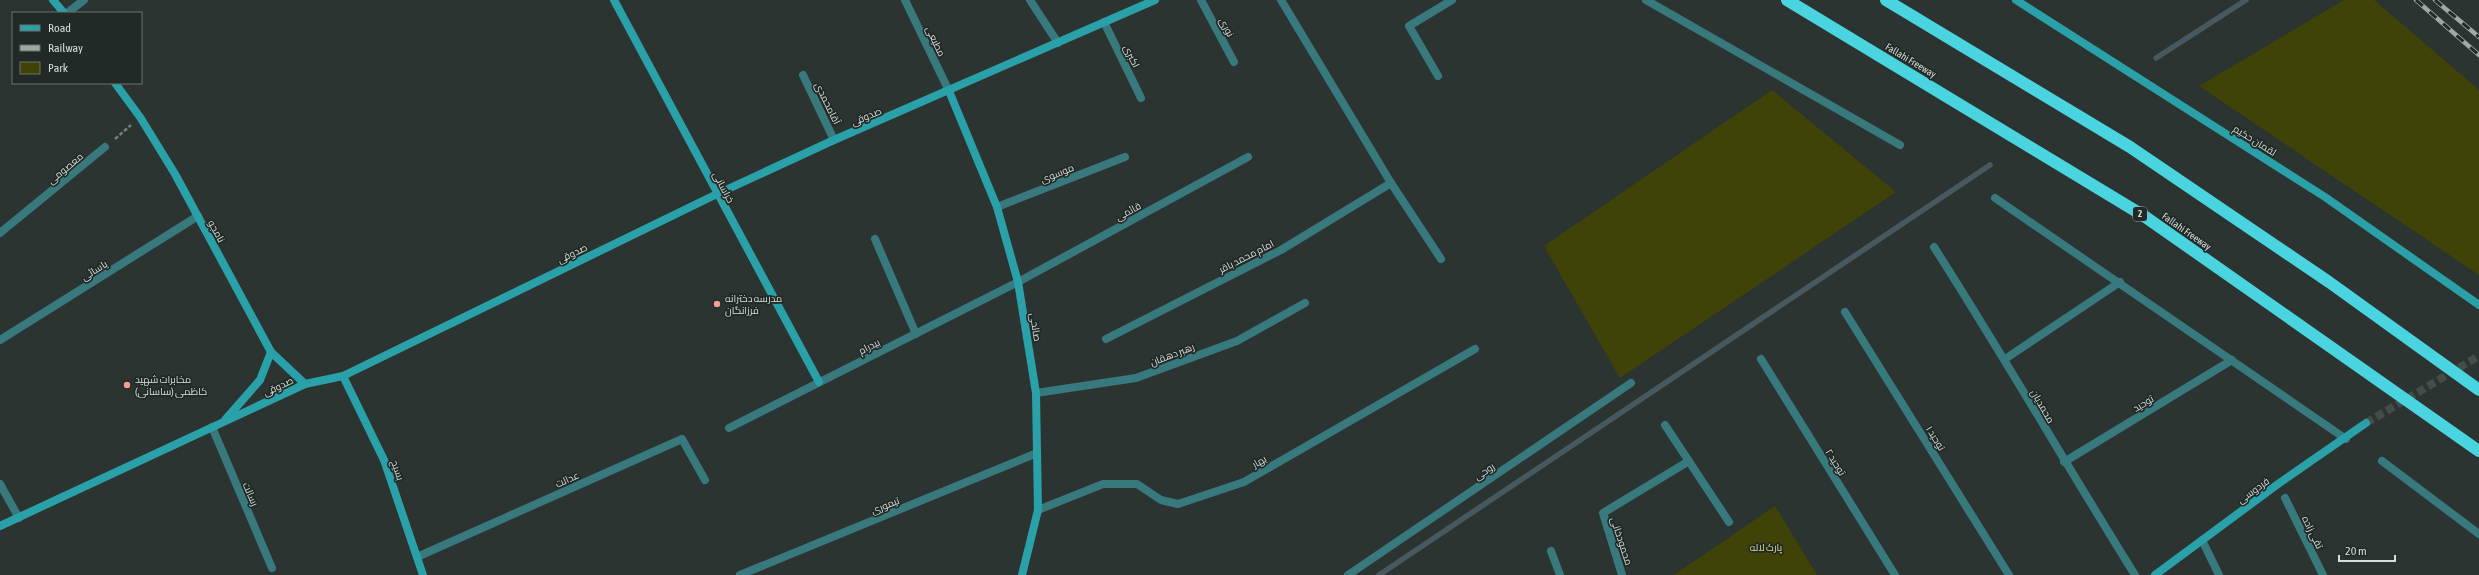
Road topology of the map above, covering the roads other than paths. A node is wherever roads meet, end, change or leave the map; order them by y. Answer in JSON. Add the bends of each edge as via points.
{"nodes":[{"id":1,"x":53,"y":0,"type":"edge"},
{"id":2,"x":84,"y":0,"type":"edge"},
{"id":3,"x":614,"y":0,"type":"edge"},
{"id":4,"x":906,"y":0,"type":"edge"},
{"id":5,"x":1030,"y":0,"type":"edge"},
{"id":6,"x":1155,"y":0,"type":"edge"},
{"id":7,"x":1201,"y":0,"type":"edge"},
{"id":8,"x":1281,"y":0,"type":"edge"},
{"id":9,"x":1452,"y":0,"type":"edge"},
{"id":10,"x":1646,"y":0,"type":"edge"},
{"id":11,"x":1787,"y":0,"type":"edge"},
{"id":12,"x":1886,"y":0,"type":"edge"},
{"id":13,"x":2016,"y":0,"type":"edge"},
{"id":14,"x":63,"y":12,"type":"edge"},
{"id":15,"x":68,"y":12,"type":"edge"},
{"id":16,"x":1104,"y":22,"type":"junction"},
{"id":17,"x":1058,"y":43,"type":"junction"},
{"id":18,"x":1234,"y":62,"type":"dead end"},
{"id":19,"x":803,"y":75,"type":"dead end"},
{"id":20,"x":1438,"y":76,"type":"dead end"},
{"id":21,"x":116,"y":84,"type":"edge"},
{"id":22,"x":949,"y":91,"type":"junction"},
{"id":23,"x":1141,"y":98,"type":"dead end"},
{"id":24,"x":834,"y":140,"type":"junction"},
{"id":25,"x":1900,"y":145,"type":"dead end"},
{"id":26,"x":105,"y":147,"type":"road end"},
{"id":27,"x":1125,"y":157,"type":"dead end"},
{"id":28,"x":1248,"y":157,"type":"dead end"},
{"id":29,"x":1391,"y":183,"type":"junction"},
{"id":30,"x":717,"y":194,"type":"junction"},
{"id":31,"x":1995,"y":198,"type":"dead end"},
{"id":32,"x":997,"y":207,"type":"junction"},
{"id":33,"x":198,"y":216,"type":"junction"},
{"id":34,"x":0,"y":233,"type":"edge"},
{"id":35,"x":875,"y":239,"type":"dead end"},
{"id":36,"x":1934,"y":247,"type":"dead end"},
{"id":37,"x":1441,"y":259,"type":"dead end"},
{"id":38,"x":1018,"y":282,"type":"junction"},
{"id":39,"x":2120,"y":282,"type":"junction"},
{"id":40,"x":1305,"y":303,"type":"dead end"},
{"id":41,"x":2479,"y":305,"type":"edge"},
{"id":42,"x":1845,"y":312,"type":"dead end"},
{"id":43,"x":916,"y":334,"type":"junction"},
{"id":44,"x":1106,"y":339,"type":"dead end"},
{"id":45,"x":0,"y":340,"type":"edge"},
{"id":46,"x":1475,"y":349,"type":"dead end"},
{"id":47,"x":271,"y":352,"type":"junction"},
{"id":48,"x":1761,"y":359,"type":"dead end"},
{"id":49,"x":2005,"y":359,"type":"junction"},
{"id":50,"x":2232,"y":360,"type":"junction"},
{"id":51,"x":343,"y":376,"type":"junction"},
{"id":52,"x":819,"y":382,"type":"junction"},
{"id":53,"x":1632,"y":383,"type":"dead end"},
{"id":54,"x":305,"y":384,"type":"junction"},
{"id":55,"x":2479,"y":390,"type":"edge"},
{"id":56,"x":1036,"y":393,"type":"junction"},
{"id":57,"x":222,"y":423,"type":"junction"},
{"id":58,"x":2366,"y":424,"type":"tunnel mouth"},
{"id":59,"x":1665,"y":425,"type":"dead end"},
{"id":60,"x":212,"y":427,"type":"junction"},
{"id":61,"x":729,"y":428,"type":"dead end"},
{"id":62,"x":2346,"y":440,"type":"junction"},
{"id":63,"x":2479,"y":451,"type":"edge"},
{"id":64,"x":1037,"y":453,"type":"junction"},
{"id":65,"x":1689,"y":461,"type":"junction"},
{"id":66,"x":2382,"y":461,"type":"dead end"},
{"id":67,"x":2064,"y":462,"type":"junction"},
{"id":68,"x":705,"y":480,"type":"dead end"},
{"id":69,"x":0,"y":484,"type":"edge"},
{"id":70,"x":2285,"y":498,"type":"dead end"},
{"id":71,"x":1038,"y":510,"type":"junction"},
{"id":72,"x":18,"y":518,"type":"junction"},
{"id":73,"x":1729,"y":522,"type":"dead end"},
{"id":74,"x":0,"y":526,"type":"edge"},
{"id":75,"x":2479,"y":534,"type":"edge"},
{"id":76,"x":2202,"y":540,"type":"junction"},
{"id":77,"x":1551,"y":551,"type":"dead end"},
{"id":78,"x":417,"y":556,"type":"junction"},
{"id":79,"x":272,"y":568,"type":"dead end"},
{"id":80,"x":423,"y":575,"type":"edge"},
{"id":81,"x":740,"y":575,"type":"edge"},
{"id":82,"x":1022,"y":575,"type":"edge"},
{"id":83,"x":1348,"y":575,"type":"edge"},
{"id":84,"x":1560,"y":575,"type":"edge"},
{"id":85,"x":1622,"y":575,"type":"edge"},
{"id":86,"x":1894,"y":575,"type":"edge"},
{"id":87,"x":2009,"y":575,"type":"edge"},
{"id":88,"x":2135,"y":575,"type":"edge"},
{"id":89,"x":2155,"y":575,"type":"edge"},
{"id":90,"x":2219,"y":575,"type":"edge"},
{"id":91,"x":2323,"y":575,"type":"edge"}],
"edges":[{"from":1,"to":14,"type":"street"},
{"from":2,"to":15,"type":"street"},
{"from":3,"to":30,"type":"street","name":"خراسانی"},
{"from":4,"to":22,"type":"street","name":"مطیعی"},
{"from":5,"to":17,"type":"street"},
{"from":6,"to":16,"type":"street","name":"صدوقی"},
{"from":7,"to":18,"type":"street","name":"نوری"},
{"from":8,"to":29,"type":"street"},
{"from":9,"to":20,"type":"street","via":[[1409,26]]},
{"from":10,"to":25,"type":"street"},
{"from":11,"to":63,"type":"highway","name":"Fallahi Freeway","number":"2","via":[[2144,216]]},
{"from":12,"to":55,"type":"highway","via":[[2130,147],[2329,282]]},
{"from":13,"to":41,"type":"street","name":"لقمان حکیم","via":[[2325,197]]},
{"from":16,"to":17,"type":"street","name":"صدوقی"},
{"from":16,"to":23,"type":"street","name":"اکبری"},
{"from":17,"to":22,"type":"street","name":"صدوقی"},
{"from":19,"to":24,"type":"street","name":"آقامحمدی"},
{"from":21,"to":33,"type":"street","name":"نامجو","via":[[140,117]]},
{"from":22,"to":24,"type":"street","name":"صدوقی"},
{"from":22,"to":32,"type":"street","name":"صالحی"},
{"from":24,"to":30,"type":"street","name":"صدوقی"},
{"from":26,"to":34,"type":"street","name":"معصومی"},
{"from":27,"to":32,"type":"street","name":"موسوی"},
{"from":28,"to":38,"type":"street","name":"قائمی"},
{"from":29,"to":37,"type":"street"},
{"from":29,"to":44,"type":"street","name":"امام محمد باقر","via":[[1281,250]]},
{"from":30,"to":51,"type":"street","name":"صدوقی"},
{"from":30,"to":52,"type":"street","name":"خراسانی"},
{"from":31,"to":39,"type":"street"},
{"from":32,"to":38,"type":"street","name":"صالحی"},
{"from":33,"to":45,"type":"street","name":"یاسائی"},
{"from":33,"to":47,"type":"street","name":"نامجو"},
{"from":35,"to":43,"type":"street"},
{"from":36,"to":49,"type":"street","name":"محمدیان"},
{"from":38,"to":43,"type":"street","name":"بیدرام"},
{"from":38,"to":56,"type":"street","name":"صالحی"},
{"from":39,"to":49,"type":"street"},
{"from":39,"to":50,"type":"street"},
{"from":40,"to":56,"type":"street","name":"رهبر دهقان","via":[[1237,341],[1136,378]]},
{"from":42,"to":87,"type":"street","name":"توحید ۱"},
{"from":43,"to":52,"type":"street","name":"بیدرام"},
{"from":46,"to":71,"type":"street","name":"بهار","via":[[1244,482],[1178,504],[1161,500],[1137,484],[1103,484]]},
{"from":47,"to":54,"type":"street","name":"نامجو"},
{"from":47,"to":57,"type":"street","via":[[260,380]]},
{"from":48,"to":86,"type":"street","name":"توحید ۲"},
{"from":49,"to":67,"type":"street","name":"محمدیان"},
{"from":50,"to":62,"type":"street"},
{"from":50,"to":67,"type":"street","name":"توحید"},
{"from":51,"to":54,"type":"street","name":"صدوقی"},
{"from":51,"to":78,"type":"street","name":"بسیح","via":[[384,460]]},
{"from":52,"to":61,"type":"street","name":"بیدرام"},
{"from":53,"to":83,"type":"street","name":"روحی"},
{"from":54,"to":57,"type":"street","name":"صدوقی"},
{"from":56,"to":64,"type":"street","name":"صالحی"},
{"from":57,"to":60,"type":"street","name":"صدوقی"},
{"from":58,"to":62,"type":"street","name":"فردوسی"},
{"from":59,"to":65,"type":"street"},
{"from":60,"to":72,"type":"street","name":"صدوقی"},
{"from":60,"to":79,"type":"street","name":"رسالت"},
{"from":62,"to":76,"type":"street","name":"فردوسی","via":[[2278,484]]},
{"from":64,"to":71,"type":"street","name":"صالحی"},
{"from":64,"to":81,"type":"street","name":"تیموری"},
{"from":65,"to":73,"type":"street"},
{"from":65,"to":85,"type":"street","name":"محمودخانی","via":[[1603,513]]},
{"from":66,"to":75,"type":"street"},
{"from":67,"to":88,"type":"street","name":"محمدیان"},
{"from":68,"to":78,"type":"street","name":"عدالت","via":[[682,438]]},
{"from":69,"to":72,"type":"street"},
{"from":70,"to":91,"type":"street","name":"تقی زاده"},
{"from":71,"to":82,"type":"street","name":"صالحی"},
{"from":72,"to":74,"type":"street","name":"صدوقی"},
{"from":76,"to":89,"type":"street","name":"فردوسی"},
{"from":76,"to":90,"type":"street"},
{"from":77,"to":84,"type":"street"},
{"from":78,"to":80,"type":"street","name":"بسیح"}]}
